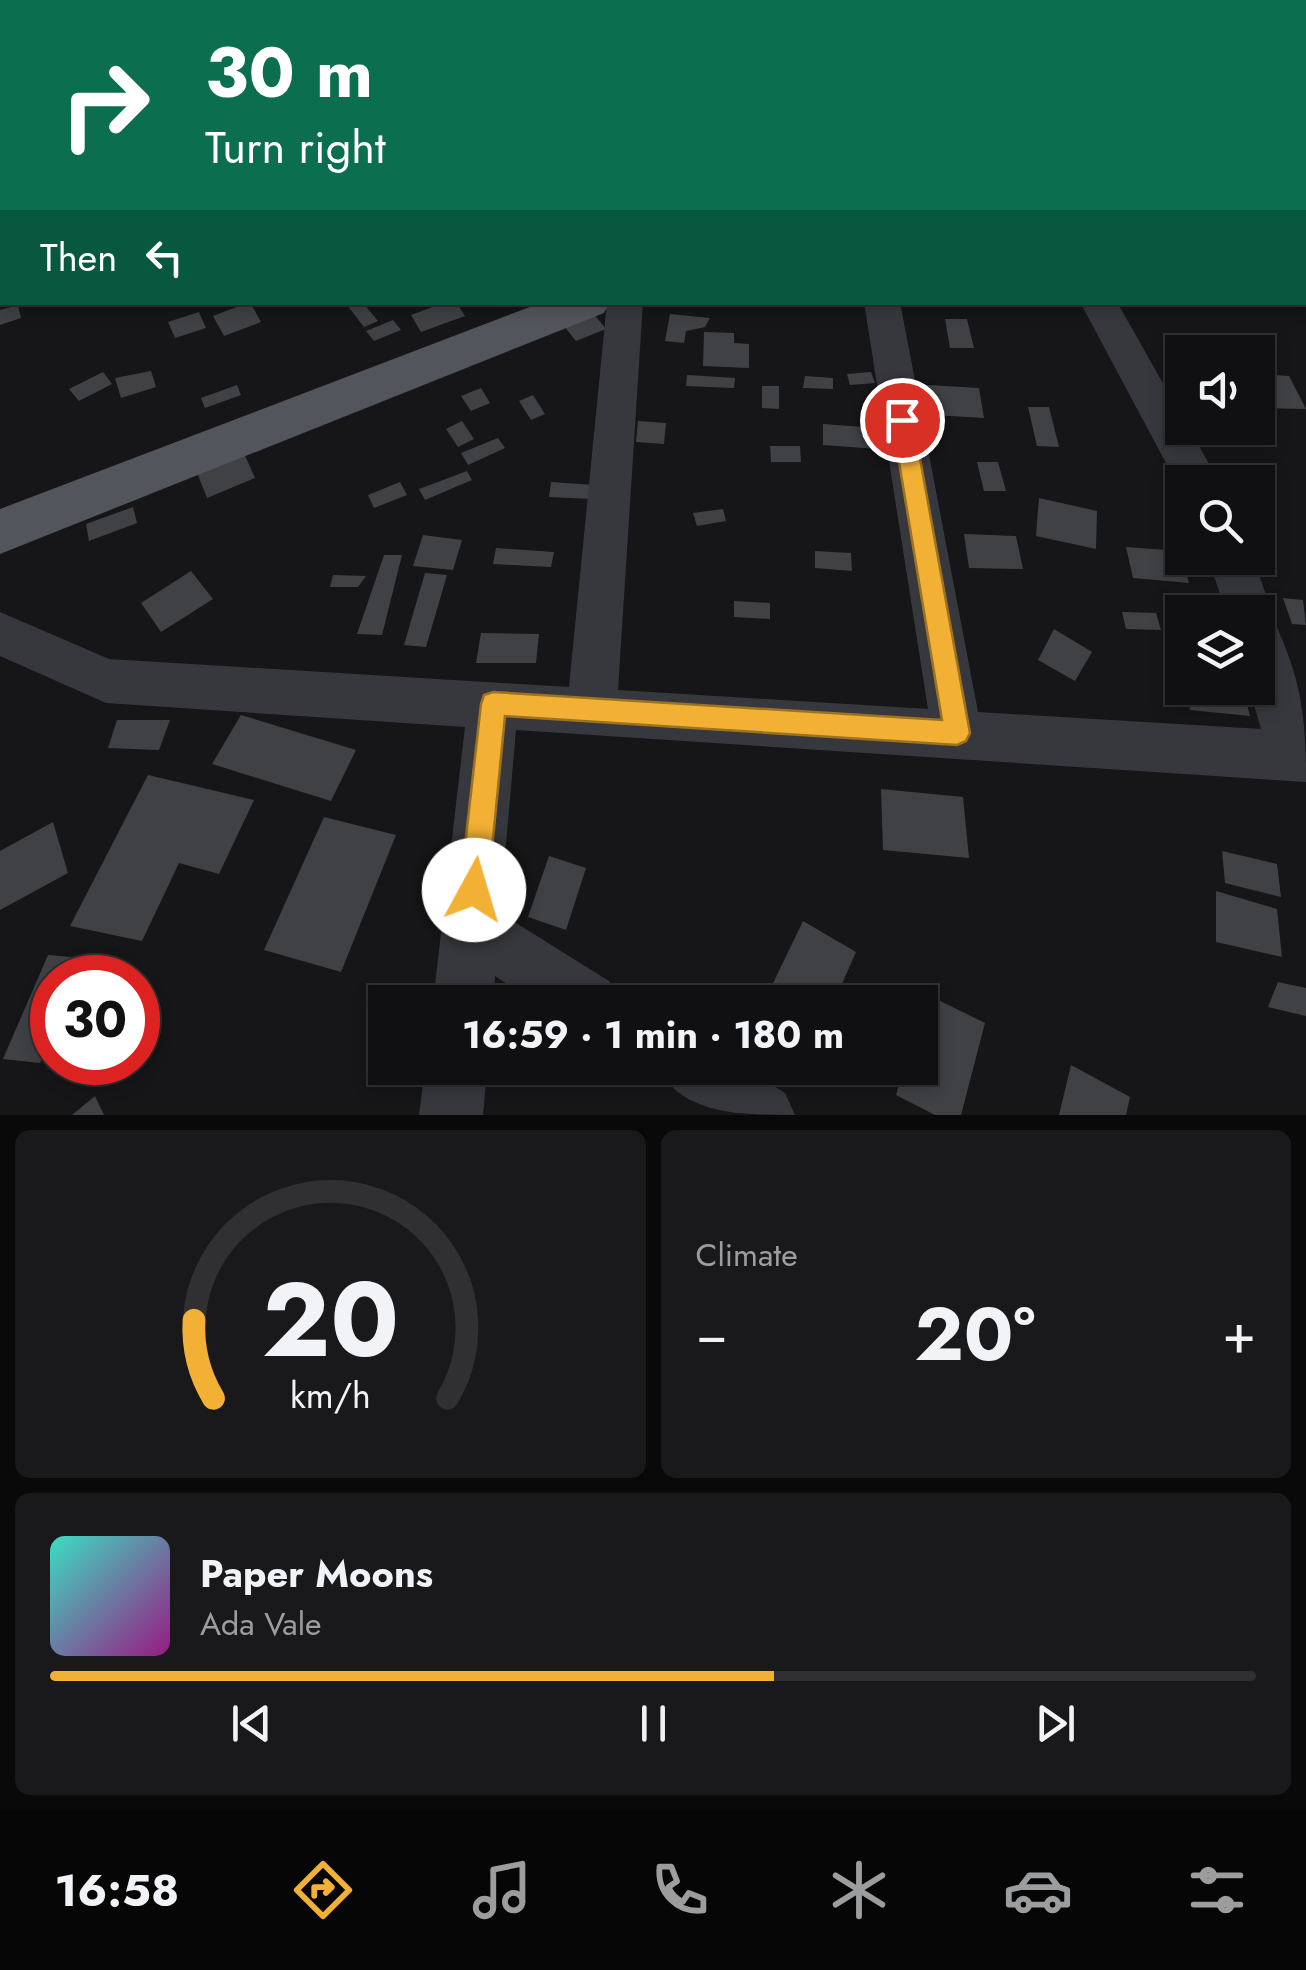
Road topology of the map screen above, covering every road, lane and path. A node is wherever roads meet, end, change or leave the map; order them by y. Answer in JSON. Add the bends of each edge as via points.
{"nodes":[{"id":1,"x":580,"y":305,"type":"edge"},
{"id":2,"x":626,"y":305,"type":"edge"},
{"id":3,"x":883,"y":305,"type":"edge"},
{"id":4,"x":1100,"y":305,"type":"edge"},
{"id":5,"x":1189,"y":465,"type":"edge"},
{"id":6,"x":0,"y":532,"type":"edge"},
{"id":7,"x":0,"y":633,"type":"edge"},
{"id":8,"x":1275,"y":685,"type":"edge"},
{"id":9,"x":493,"y":704,"type":"junction"},
{"id":10,"x":592,"y":709,"type":"junction"},
{"id":11,"x":957,"y":733,"type":"junction"},
{"id":12,"x":1301,"y":756,"type":"edge"},
{"id":13,"x":470,"y":928,"type":"junction"},
{"id":14,"x":465,"y":985,"type":"edge"},
{"id":15,"x":561,"y":985,"type":"edge"},
{"id":16,"x":454,"y":1085,"type":"edge"},
{"id":17,"x":716,"y":1085,"type":"edge"},
{"id":18,"x":451,"y":1115,"type":"edge"},
{"id":19,"x":763,"y":1115,"type":"edge"}],
"edges":[{"from":1,"to":6,"type":"main road"},
{"from":2,"to":10,"type":"street"},
{"from":3,"to":11,"type":"street"},
{"from":4,"to":5,"type":"street"},
{"from":7,"to":9,"type":"street","via":[[106,681]]},
{"from":8,"to":12,"type":"street"},
{"from":9,"to":10,"type":"street"},
{"from":9,"to":13,"type":"street"},
{"from":10,"to":11,"type":"street"},
{"from":11,"to":12,"type":"street"},
{"from":13,"to":14,"type":"street"},
{"from":13,"to":15,"type":"street"},
{"from":16,"to":18,"type":"street"},
{"from":17,"to":19,"type":"street"}]}
